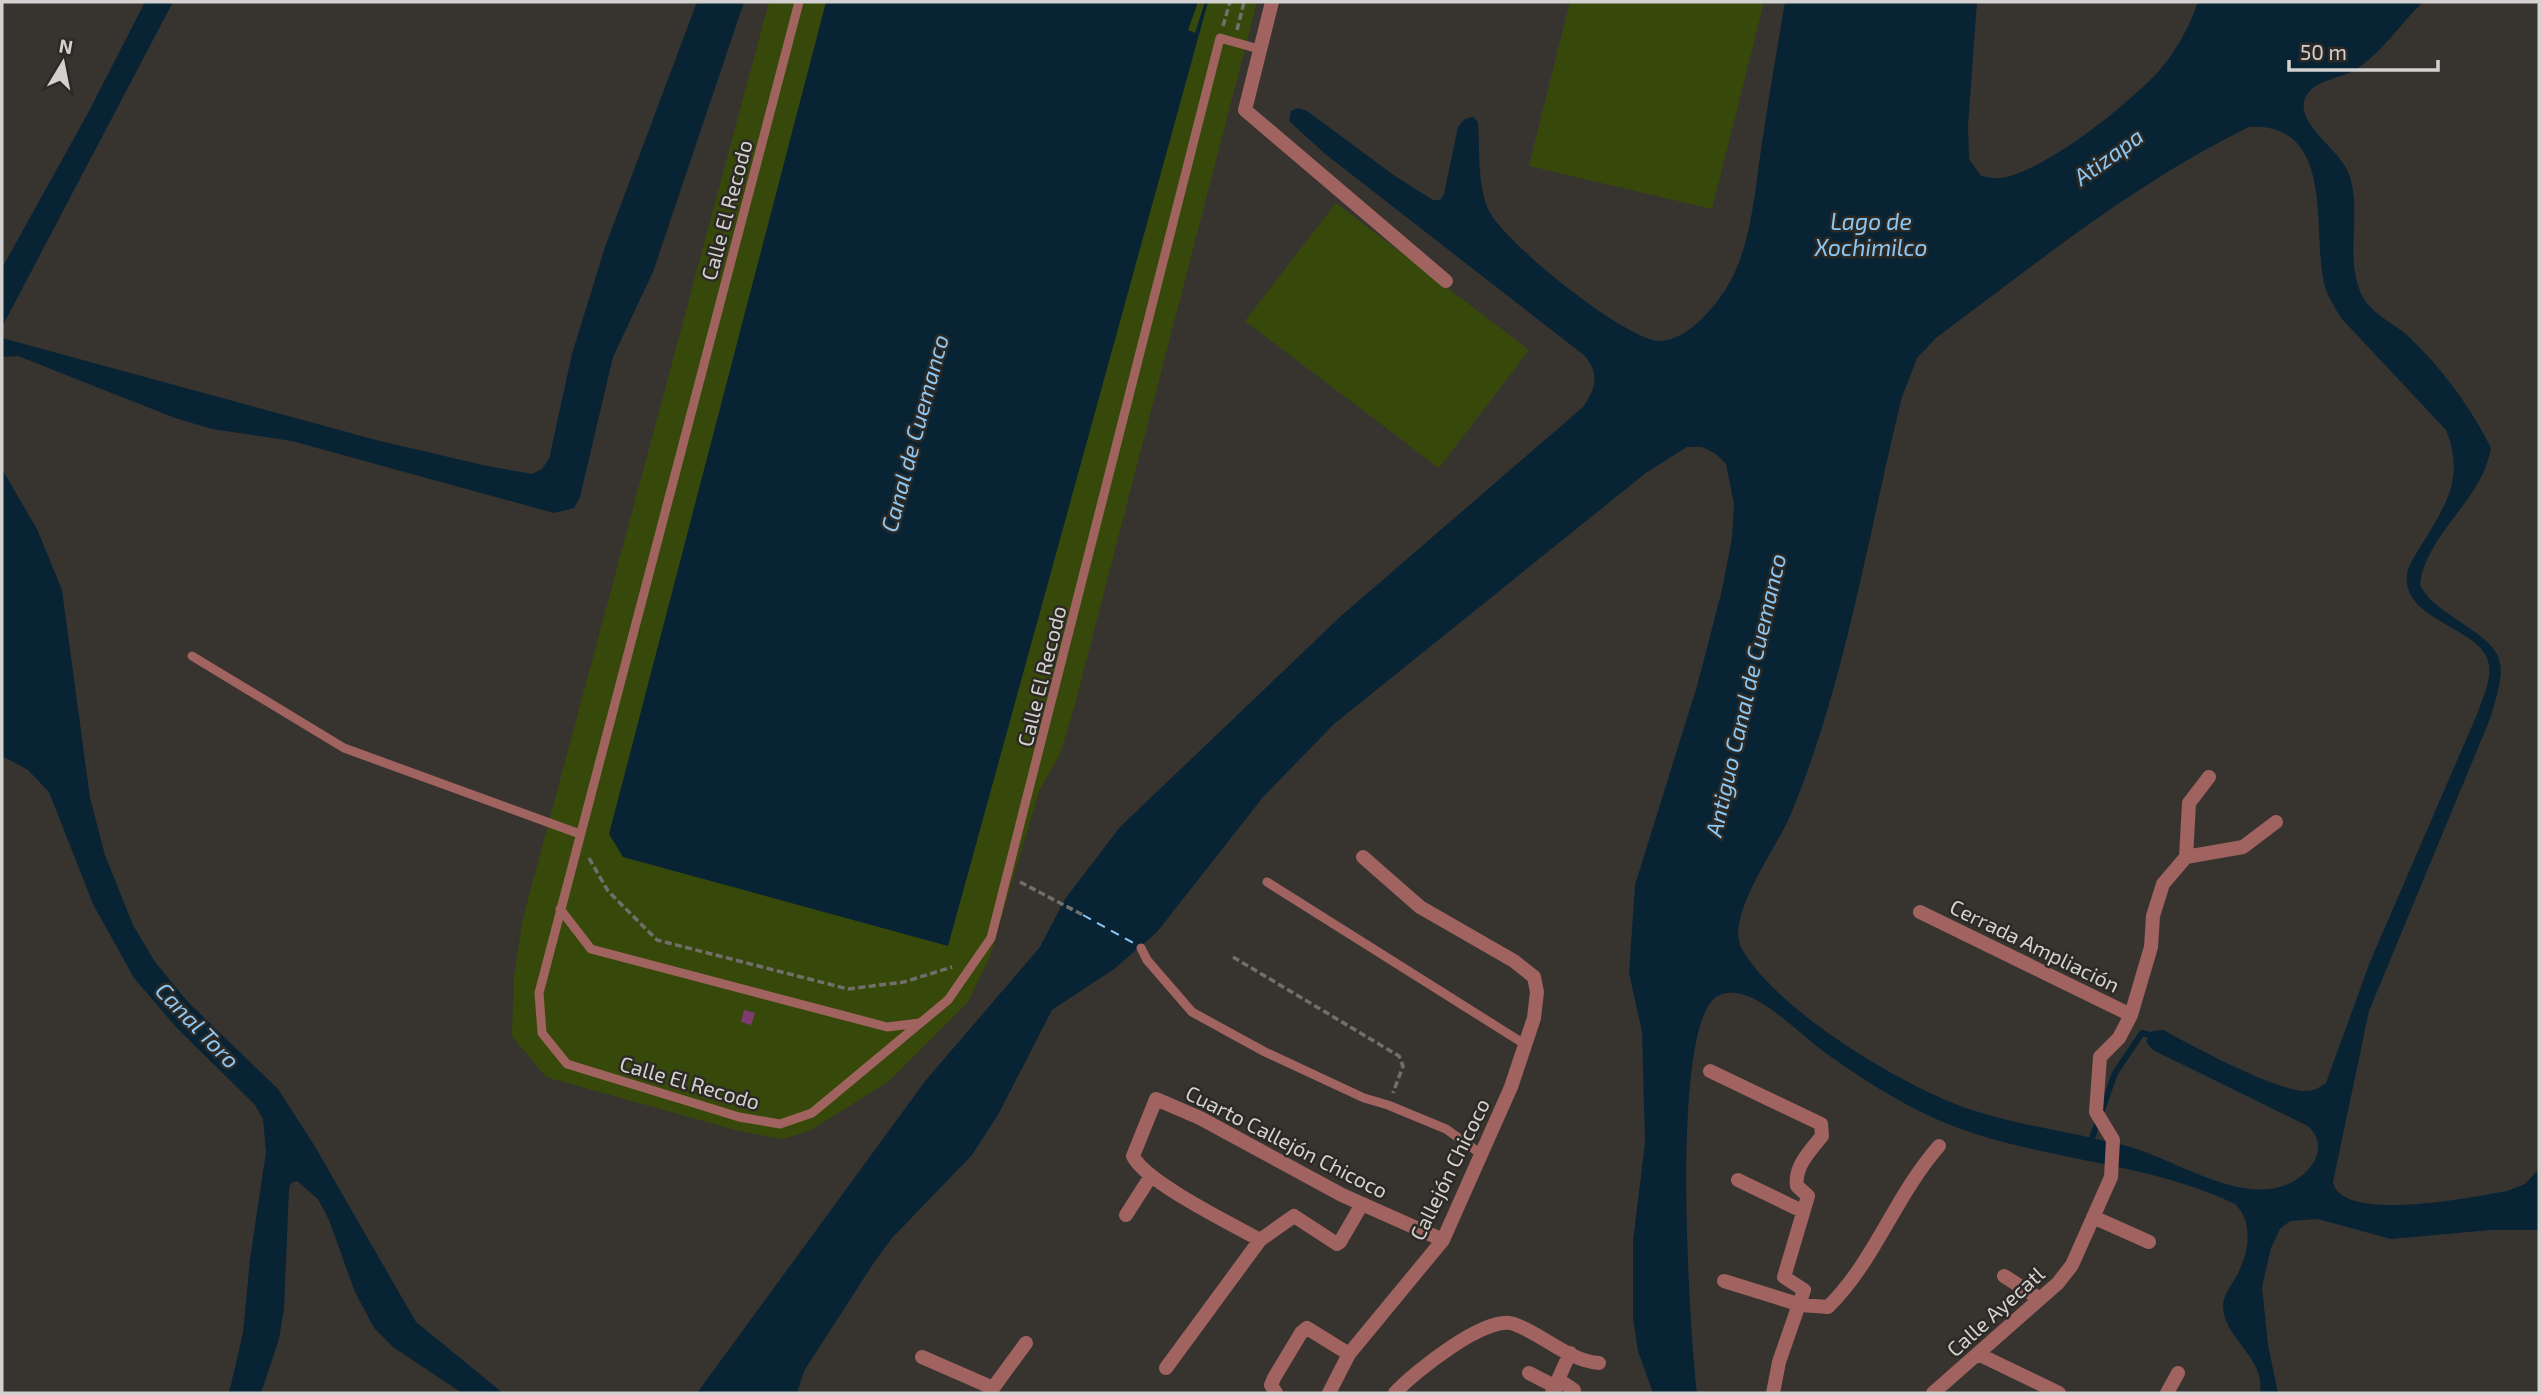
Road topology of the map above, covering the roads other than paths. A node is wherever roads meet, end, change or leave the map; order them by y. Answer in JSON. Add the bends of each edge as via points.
{"nodes":[{"id":1,"x":799,"y":2,"type":"edge"},
{"id":2,"x":1272,"y":2,"type":"edge"},
{"id":3,"x":1259,"y":49,"type":"junction"},
{"id":4,"x":1446,"y":281,"type":"dead end"},
{"id":5,"x":192,"y":656,"type":"dead end"},
{"id":6,"x":2209,"y":777,"type":"dead end"},
{"id":7,"x":2276,"y":822,"type":"dead end"},
{"id":8,"x":580,"y":837,"type":"junction"},
{"id":9,"x":1363,"y":857,"type":"dead end"},
{"id":10,"x":2186,"y":857,"type":"junction"},
{"id":11,"x":1267,"y":882,"type":"dead end"},
{"id":12,"x":560,"y":909,"type":"junction"},
{"id":13,"x":1920,"y":912,"type":"dead end"},
{"id":14,"x":1141,"y":948,"type":"dead end"},
{"id":15,"x":2131,"y":1015,"type":"junction"},
{"id":16,"x":922,"y":1023,"type":"junction"},
{"id":17,"x":1526,"y":1045,"type":"junction"},
{"id":18,"x":1710,"y":1071,"type":"dead end"},
{"id":19,"x":1939,"y":1146,"type":"dead end"},
{"id":20,"x":1481,"y":1154,"type":"junction"},
{"id":21,"x":1151,"y":1176,"type":"junction"},
{"id":22,"x":1738,"y":1180,"type":"dead end"},
{"id":23,"x":1362,"y":1204,"type":"junction"},
{"id":24,"x":1802,"y":1211,"type":"junction"},
{"id":25,"x":1126,"y":1215,"type":"dead end"},
{"id":26,"x":2093,"y":1217,"type":"junction"},
{"id":27,"x":1260,"y":1240,"type":"junction"},
{"id":28,"x":1443,"y":1240,"type":"junction"},
{"id":29,"x":2149,"y":1242,"type":"dead end"},
{"id":30,"x":2004,"y":1276,"type":"dead end"},
{"id":31,"x":1724,"y":1281,"type":"dead end"},
{"id":32,"x":2040,"y":1299,"type":"junction"},
{"id":33,"x":1801,"y":1305,"type":"junction"},
{"id":34,"x":1026,"y":1343,"type":"dead end"},
{"id":35,"x":1570,"y":1353,"type":"junction"},
{"id":36,"x":1349,"y":1354,"type":"junction"},
{"id":37,"x":1978,"y":1354,"type":"junction"},
{"id":38,"x":922,"y":1357,"type":"dead end"},
{"id":39,"x":1599,"y":1363,"type":"dead end"},
{"id":40,"x":1166,"y":1368,"type":"dead end"},
{"id":41,"x":1529,"y":1373,"type":"dead end"},
{"id":42,"x":2178,"y":1373,"type":"dead end"},
{"id":43,"x":1556,"y":1387,"type":"edge"},
{"id":44,"x":1574,"y":1390,"type":"dead end"},
{"id":45,"x":995,"y":1391,"type":"edge"},
{"id":46,"x":1276,"y":1393,"type":"edge"},
{"id":47,"x":1329,"y":1393,"type":"edge"},
{"id":48,"x":1395,"y":1393,"type":"edge"},
{"id":49,"x":1773,"y":1393,"type":"edge"},
{"id":50,"x":1934,"y":1393,"type":"edge"},
{"id":51,"x":2059,"y":1393,"type":"edge"},
{"id":52,"x":2167,"y":1393,"type":"edge"}],
"edges":[{"from":1,"to":8,"type":"lane","name":"Calle El Recodo"},
{"from":2,"to":3,"type":"street"},
{"from":3,"to":4,"type":"street","via":[[1245,110]]},
{"from":3,"to":16,"type":"lane","name":"Calle El Recodo","via":[[1220,38],[991,937],[948,1000]]},
{"from":5,"to":8,"type":"lane","via":[[344,748]]},
{"from":6,"to":10,"type":"street","via":[[2189,803]]},
{"from":7,"to":10,"type":"street","via":[[2243,847]]},
{"from":8,"to":12,"type":"lane","name":"Calle El Recodo"},
{"from":9,"to":17,"type":"street","name":"Callejón Chicoco","via":[[1420,907],[1534,977],[1534,1018]]},
{"from":10,"to":15,"type":"street","via":[[2163,884]]},
{"from":11,"to":17,"type":"lane"},
{"from":12,"to":16,"type":"lane","via":[[591,949],[887,1027]]},
{"from":12,"to":16,"type":"lane","name":"Calle El Recodo","via":[[539,993],[542,1033],[567,1064],[780,1124],[812,1113]]},
{"from":13,"to":15,"type":"street","name":"Cerrada Ampliación"},
{"from":14,"to":20,"type":"lane","via":[[1192,1012],[1364,1098],[1446,1129]]},
{"from":15,"to":26,"type":"street","name":"Calle Ayecatl","via":[[2119,1038],[2100,1057],[2100,1117],[2113,1140],[2111,1177]]},
{"from":17,"to":20,"type":"street","name":"Callejón Chicoco"},
{"from":18,"to":24,"type":"street","via":[[1821,1125],[1822,1136],[1804,1158],[1796,1178],[1797,1186],[1808,1196]]},
{"from":19,"to":33,"type":"street","via":[[1900,1198],[1856,1277],[1828,1307]]},
{"from":20,"to":28,"type":"street","name":"Callejón Chicoco"},
{"from":21,"to":23,"type":"street","name":"Cuarto Callejón Chicoco","via":[[1133,1156],[1149,1110],[1160,1099]]},
{"from":21,"to":25,"type":"street"},
{"from":21,"to":27,"type":"street"},
{"from":22,"to":24,"type":"street"},
{"from":23,"to":27,"type":"street","via":[[1337,1244],[1294,1216]]},
{"from":23,"to":28,"type":"street","name":"Cuarto Callejón Chicoco"},
{"from":24,"to":33,"type":"street","via":[[1784,1277],[1803,1287]]},
{"from":26,"to":29,"type":"street"},
{"from":26,"to":32,"type":"street","name":"Calle Ayecatl","via":[[2072,1265]]},
{"from":27,"to":40,"type":"street"},
{"from":28,"to":36,"type":"street","name":"Callejón Chicoco"},
{"from":30,"to":32,"type":"street"},
{"from":31,"to":33,"type":"street"},
{"from":32,"to":37,"type":"street","name":"Calle Ayecatl"},
{"from":33,"to":49,"type":"street","via":[[1779,1362]]},
{"from":34,"to":45,"type":"street"},
{"from":35,"to":39,"type":"street"},
{"from":35,"to":43,"type":"street"},
{"from":35,"to":48,"type":"street","via":[[1513,1323],[1490,1324]]},
{"from":36,"to":46,"type":"street","via":[[1307,1328],[1274,1378],[1271,1385]]},
{"from":36,"to":47,"type":"street","name":"Callejón Chicoco"},
{"from":37,"to":50,"type":"street","name":"Calle Ayecatl"},
{"from":37,"to":51,"type":"street"},
{"from":38,"to":45,"type":"street"},
{"from":41,"to":43,"type":"street"},
{"from":42,"to":52,"type":"street"},
{"from":43,"to":44,"type":"street"}]}
